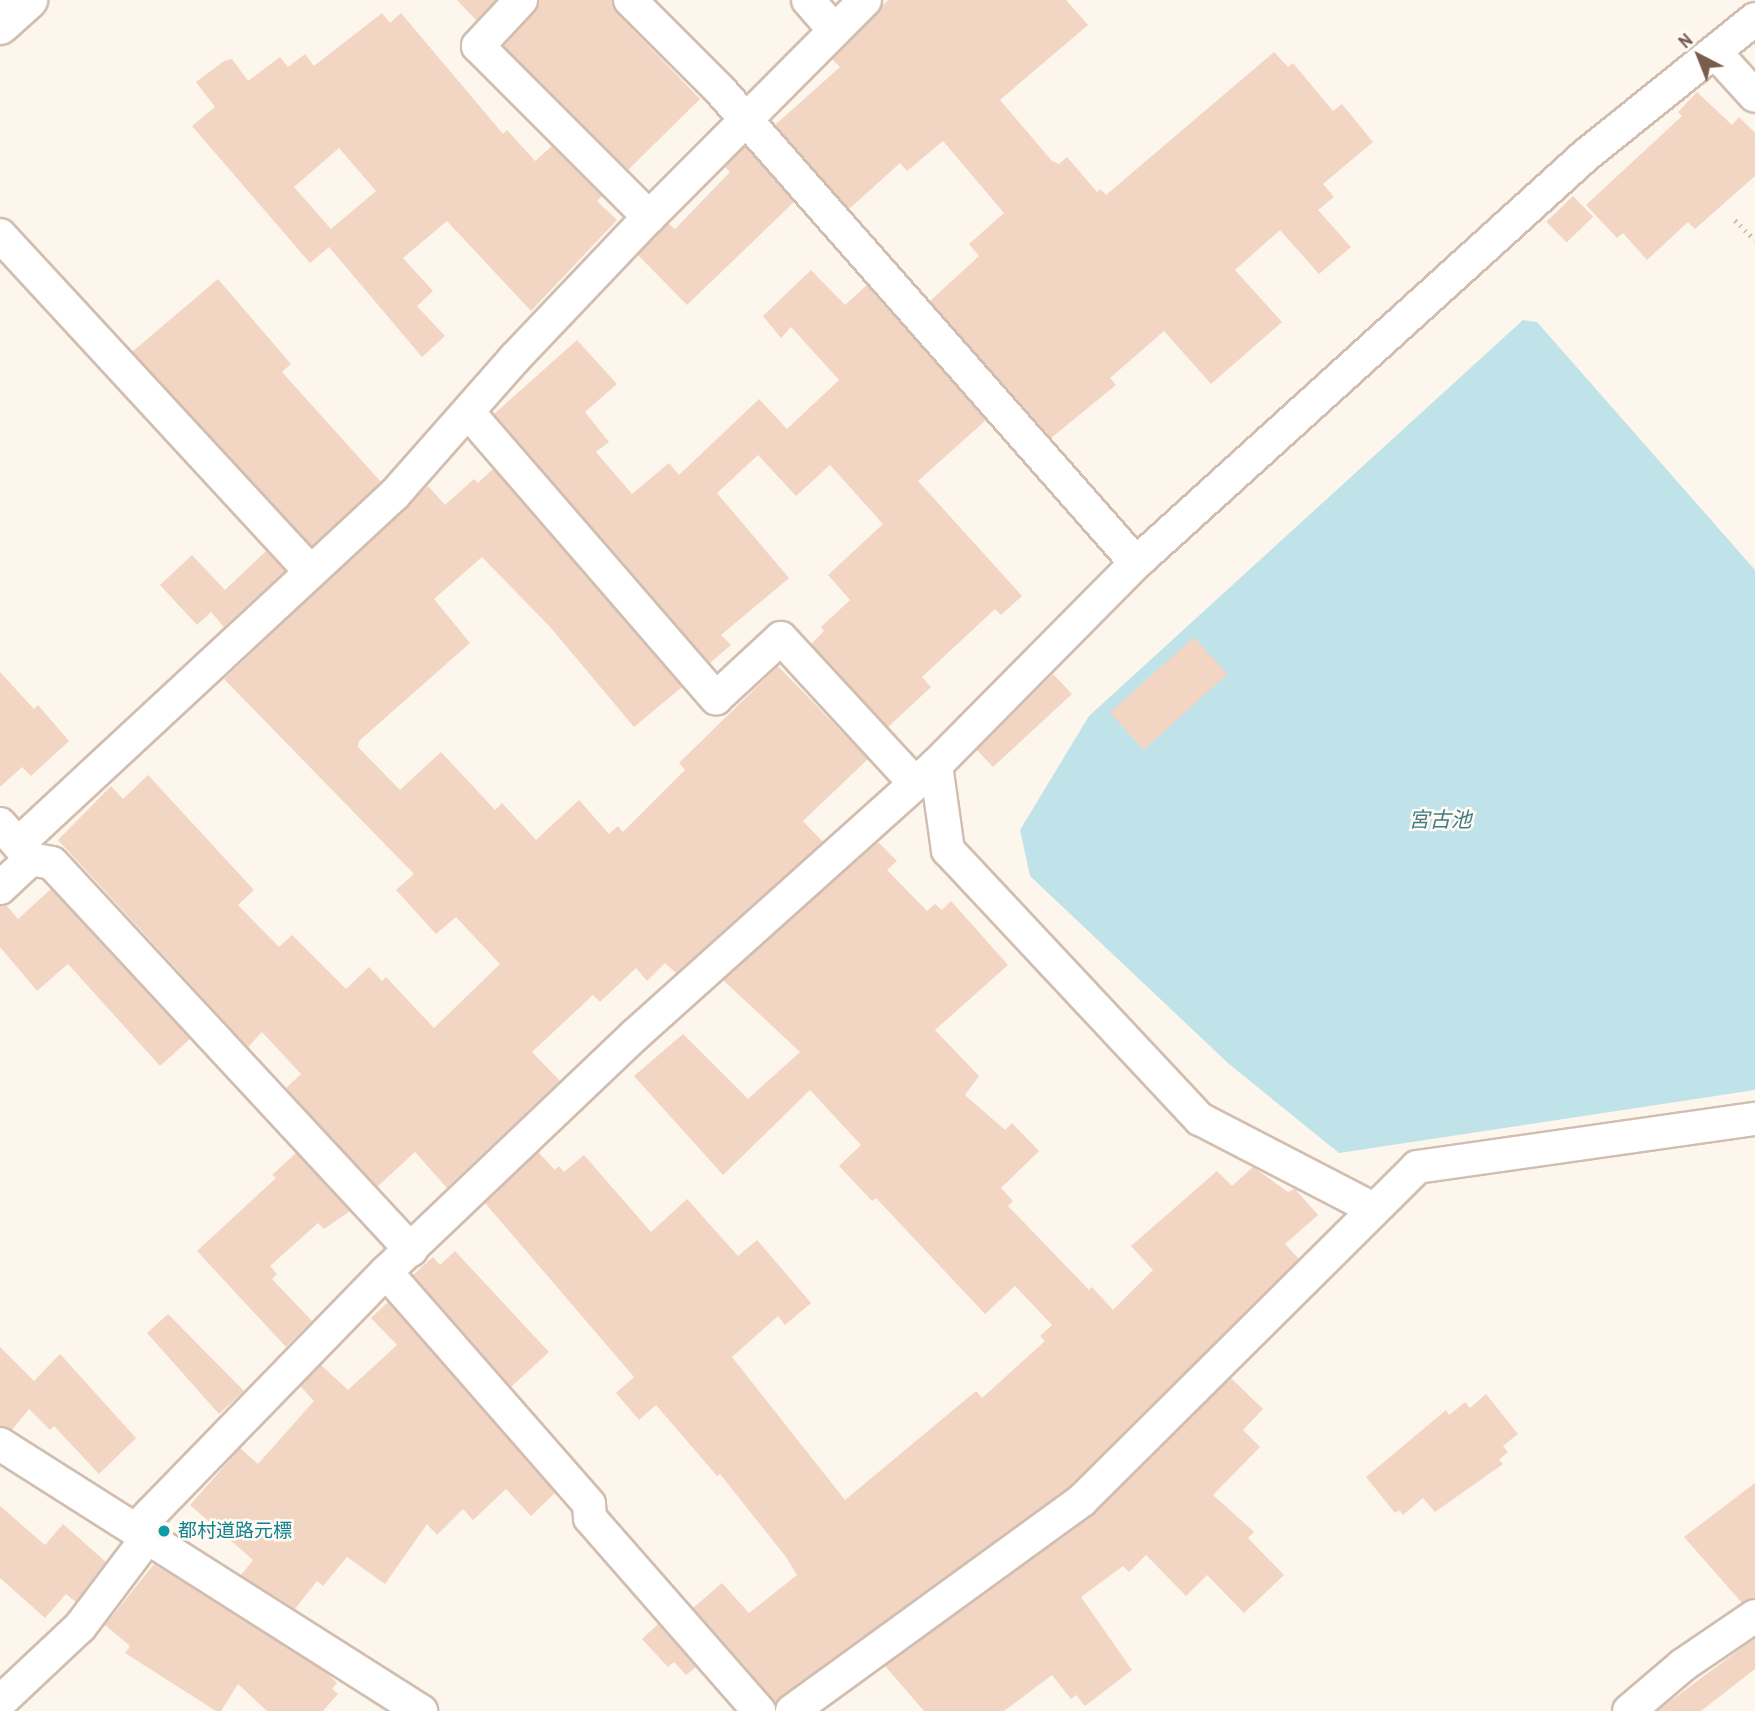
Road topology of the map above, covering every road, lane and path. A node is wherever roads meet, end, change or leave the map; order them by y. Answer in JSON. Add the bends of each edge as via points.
{"nodes":[{"id":1,"x":28,"y":0,"type":"edge"},
{"id":2,"x":522,"y":0,"type":"edge"},
{"id":3,"x":629,"y":0,"type":"edge"},
{"id":4,"x":808,"y":0,"type":"edge"},
{"id":5,"x":865,"y":0,"type":"edge"},
{"id":6,"x":1755,"y":19,"type":"edge"},
{"id":7,"x":0,"y":25,"type":"edge"},
{"id":8,"x":834,"y":30,"type":"junction"},
{"id":9,"x":1715,"y":52,"type":"junction"},
{"id":10,"x":1755,"y":96,"type":"edge"},
{"id":11,"x":742,"y":119,"type":"junction"},
{"id":12,"x":649,"y":217,"type":"junction"},
{"id":13,"x":1735,"y":220,"type":"dead end"},
{"id":14,"x":0,"y":235,"type":"edge"},
{"id":15,"x":1755,"y":240,"type":"edge"},
{"id":16,"x":468,"y":412,"type":"junction"},
{"id":17,"x":1136,"y":563,"type":"junction"},
{"id":18,"x":309,"y":570,"type":"junction"},
{"id":19,"x":926,"y":774,"type":"junction"},
{"id":20,"x":16,"y":843,"type":"edge"},
{"id":21,"x":0,"y":888,"type":"edge"},
{"id":22,"x":1755,"y":1119,"type":"edge"},
{"id":23,"x":1373,"y":1208,"type":"junction"},
{"id":24,"x":411,"y":1250,"type":"junction"},
{"id":25,"x":386,"y":1272,"type":"junction"},
{"id":26,"x":0,"y":1444,"type":"edge"},
{"id":27,"x":141,"y":1534,"type":"junction"},
{"id":28,"x":1755,"y":1616,"type":"edge"},
{"id":29,"x":0,"y":1702,"type":"edge"},
{"id":30,"x":421,"y":1711,"type":"edge"},
{"id":31,"x":759,"y":1711,"type":"edge"},
{"id":32,"x":792,"y":1711,"type":"edge"},
{"id":33,"x":1629,"y":1711,"type":"edge"}],
"edges":[{"from":1,"to":7,"type":"street"},
{"from":2,"to":12,"type":"street","via":[[478,46]]},
{"from":3,"to":11,"type":"street","via":[[720,90]]},
{"from":4,"to":8,"type":"street"},
{"from":5,"to":8,"type":"street"},
{"from":6,"to":9,"type":"street"},
{"from":8,"to":11,"type":"street"},
{"from":9,"to":10,"type":"street"},
{"from":9,"to":17,"type":"street","via":[[1586,155]]},
{"from":11,"to":12,"type":"street"},
{"from":11,"to":17,"type":"street"},
{"from":12,"to":16,"type":"street"},
{"from":13,"to":15,"type":"path"},
{"from":14,"to":18,"type":"street"},
{"from":16,"to":18,"type":"street","via":[[395,494]]},
{"from":16,"to":19,"type":"street","via":[[716,698],[781,638]]},
{"from":17,"to":19,"type":"street"},
{"from":18,"to":20,"type":"street"},
{"from":19,"to":23,"type":"street","via":[[948,850],[1200,1119]]},
{"from":19,"to":24,"type":"street","via":[[635,1035]]},
{"from":20,"to":21,"type":"street"},
{"from":20,"to":24,"type":"street","via":[[52,863]]},
{"from":22,"to":23,"type":"street","via":[[1417,1167]]},
{"from":23,"to":32,"type":"street","via":[[1083,1500]]},
{"from":24,"to":25,"type":"street"},
{"from":25,"to":27,"type":"street"},
{"from":25,"to":31,"type":"street","via":[[589,1504],[590,1518]]},
{"from":26,"to":27,"type":"street"},
{"from":27,"to":29,"type":"street","via":[[80,1627]]},
{"from":27,"to":30,"type":"street"},
{"from":28,"to":33,"type":"street","via":[[1683,1665]]}]}
